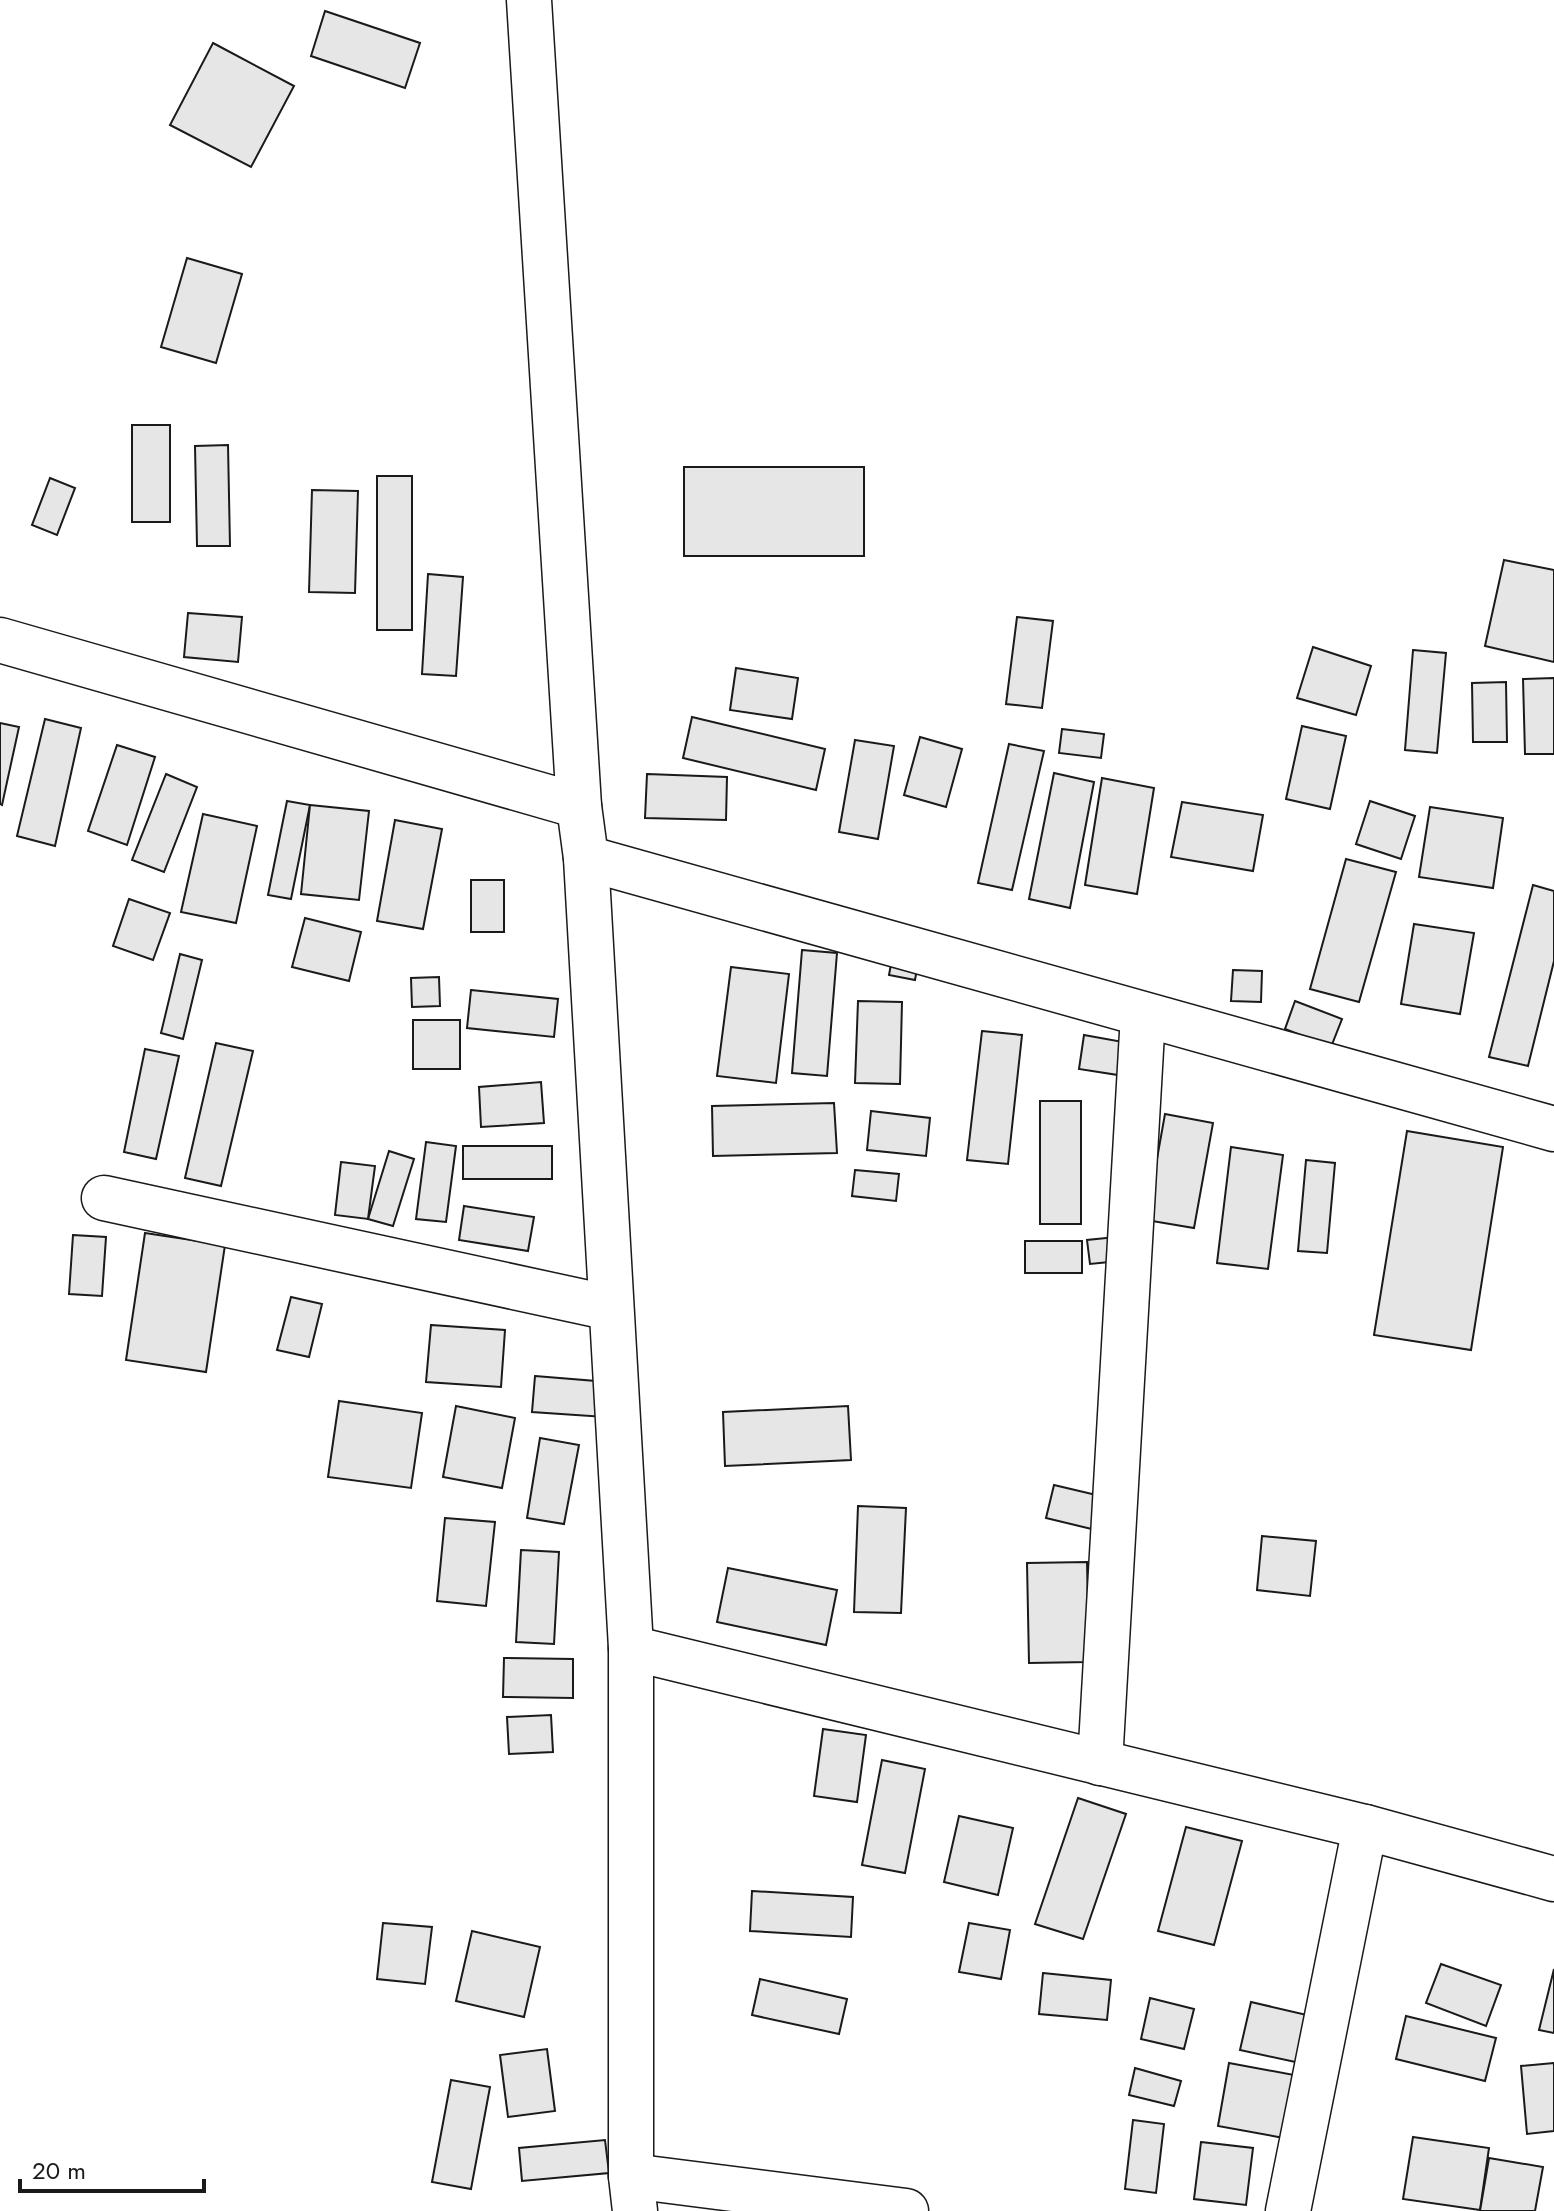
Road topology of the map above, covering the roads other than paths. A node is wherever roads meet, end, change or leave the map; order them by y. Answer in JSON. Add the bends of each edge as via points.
{"nodes":[{"id":1,"x":529,"y":0,"type":"edge"},
{"id":2,"x":0,"y":640,"type":"edge"},
{"id":3,"x":579,"y":806,"type":"junction"},
{"id":4,"x":586,"y":858,"type":"junction"},
{"id":5,"x":1143,"y":1015,"type":"junction"},
{"id":6,"x":1554,"y":1129,"type":"edge"},
{"id":7,"x":104,"y":1198,"type":"dead end"},
{"id":8,"x":611,"y":1308,"type":"junction"},
{"id":9,"x":631,"y":1648,"type":"junction"},
{"id":10,"x":1100,"y":1763,"type":"junction"},
{"id":11,"x":1365,"y":1827,"type":"junction"},
{"id":12,"x":1554,"y":1879,"type":"edge"},
{"id":13,"x":633,"y":2194,"type":"edge"},
{"id":14,"x":906,"y":2211,"type":"edge"},
{"id":15,"x":1288,"y":2211,"type":"edge"}],
"edges":[{"from":1,"to":3,"type":"street"},
{"from":2,"to":3,"type":"street"},
{"from":3,"to":4,"type":"street"},
{"from":4,"to":5,"type":"street"},
{"from":4,"to":8,"type":"street"},
{"from":5,"to":6,"type":"street"},
{"from":5,"to":10,"type":"street"},
{"from":7,"to":8,"type":"street"},
{"from":8,"to":9,"type":"street"},
{"from":9,"to":10,"type":"street"},
{"from":9,"to":13,"type":"street"},
{"from":10,"to":11,"type":"street"},
{"from":11,"to":12,"type":"street"},
{"from":11,"to":15,"type":"street"},
{"from":13,"to":14,"type":"street"}]}
